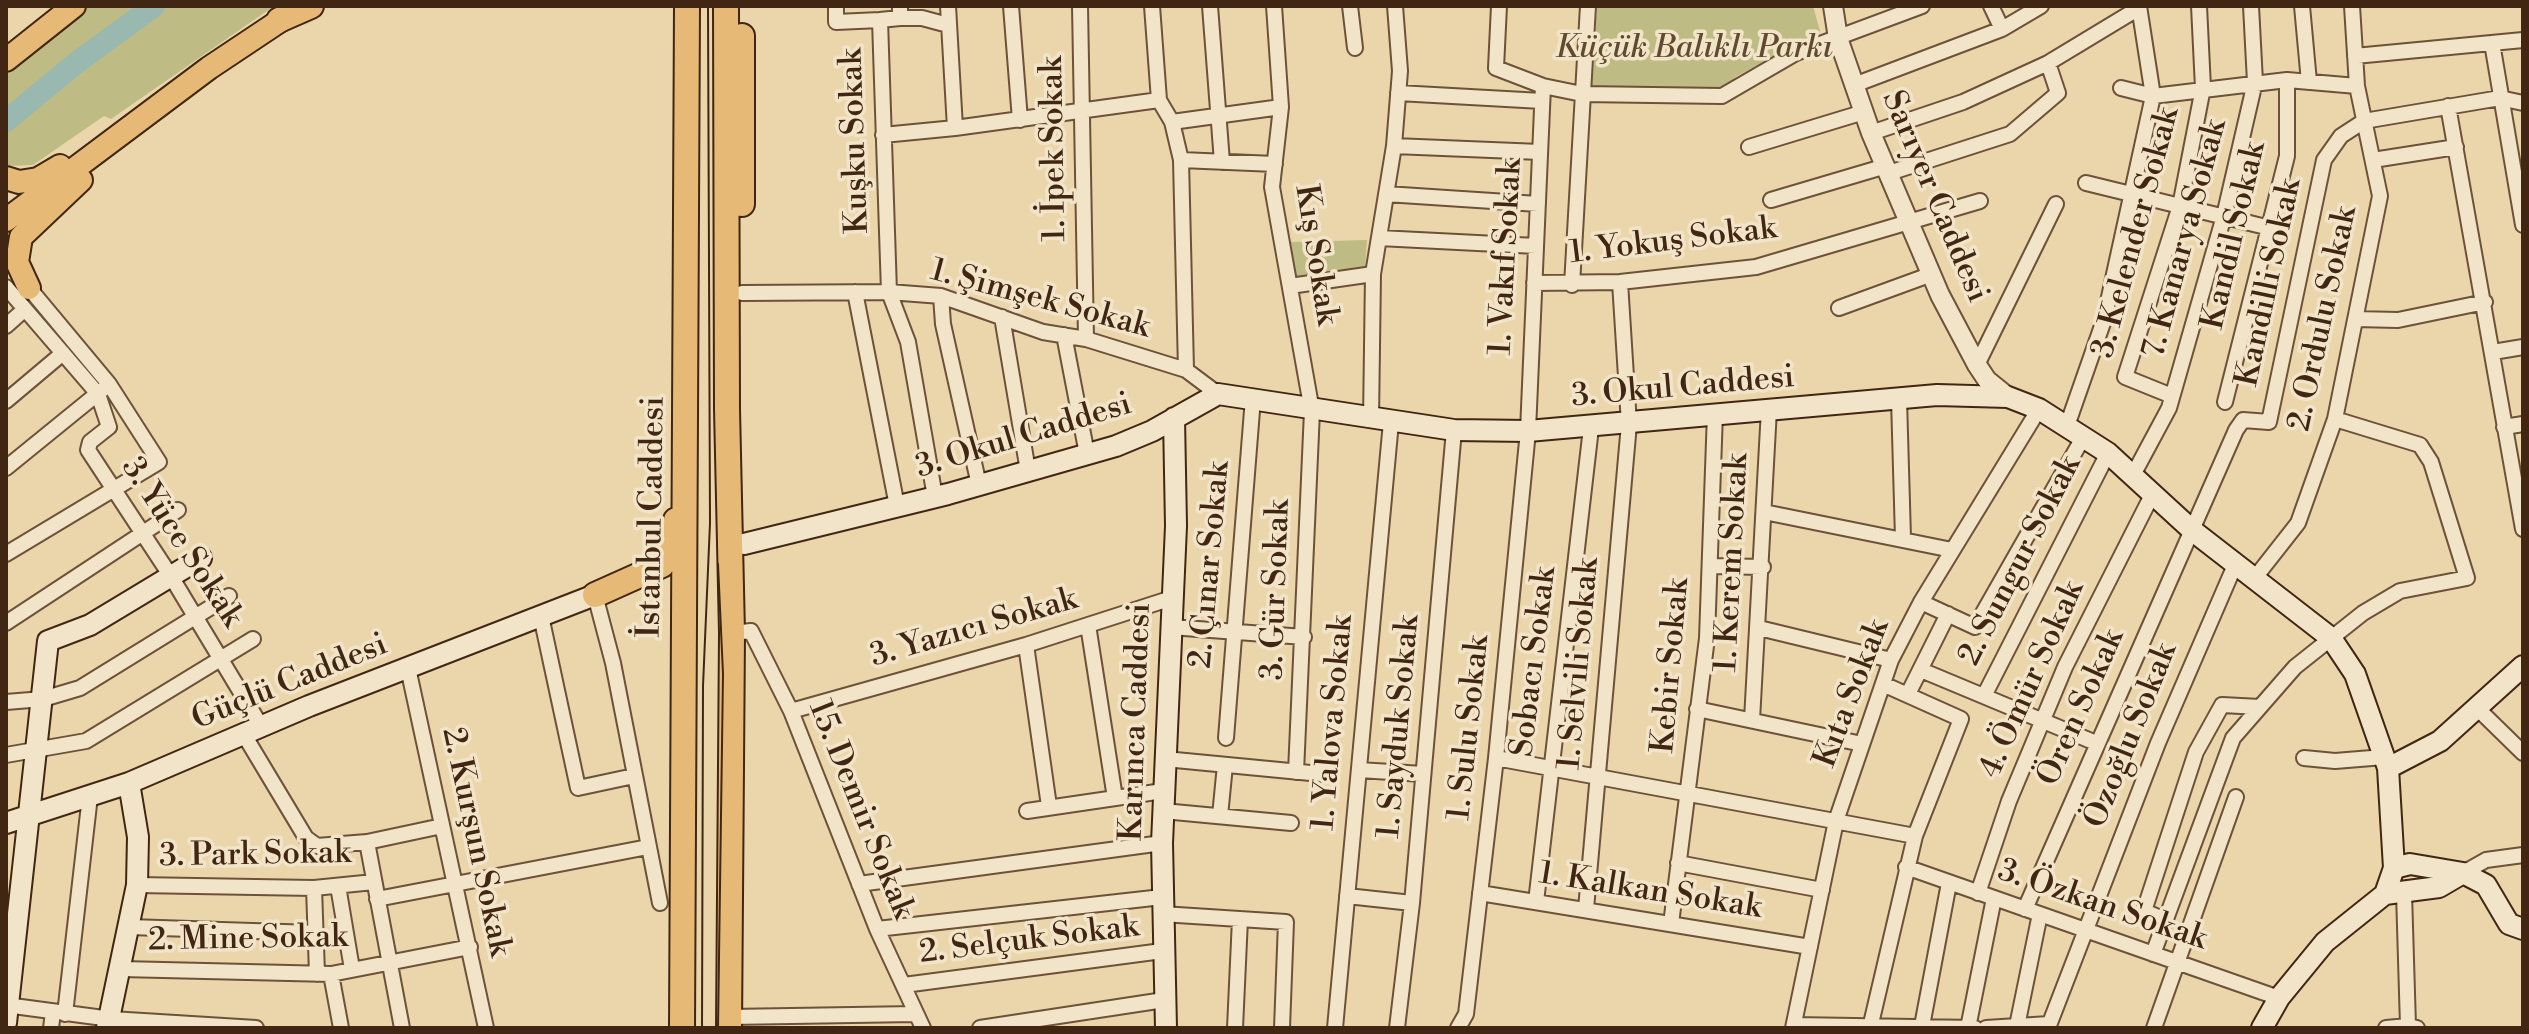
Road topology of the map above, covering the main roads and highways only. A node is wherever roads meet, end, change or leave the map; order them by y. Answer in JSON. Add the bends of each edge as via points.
{"nodes":[{"id":1,"x":54,"y":6,"type":"edge"},
{"id":2,"x":74,"y":6,"type":"edge"},
{"id":3,"x":303,"y":6,"type":"edge"},
{"id":4,"x":311,"y":6,"type":"edge"},
{"id":5,"x":675,"y":6,"type":"edge"},
{"id":6,"x":687,"y":6,"type":"edge"},
{"id":7,"x":726,"y":6,"type":"edge"},
{"id":8,"x":742,"y":6,"type":"edge"},
{"id":9,"x":279,"y":20,"type":"junction"},
{"id":10,"x":6,"y":41,"type":"edge"},
{"id":11,"x":6,"y":60,"type":"edge"},
{"id":12,"x":154,"y":110,"type":"junction"},
{"id":13,"x":6,"y":178,"type":"edge"},
{"id":14,"x":13,"y":228,"type":"edge"},
{"id":15,"x":6,"y":256,"type":"edge"},
{"id":16,"x":6,"y":269,"type":"edge"},
{"id":17,"x":1174,"y":418,"type":"junction"},
{"id":18,"x":687,"y":532,"type":"junction"},
{"id":19,"x":735,"y":542,"type":"junction"},
{"id":20,"x":201,"y":558,"type":"dead end"},
{"id":21,"x":649,"y":571,"type":"junction"},
{"id":22,"x":595,"y":595,"type":"junction"},
{"id":23,"x":685,"y":601,"type":"junction"},
{"id":24,"x":2520,"y":675,"type":"edge"},
{"id":25,"x":2386,"y":763,"type":"junction"},
{"id":26,"x":129,"y":783,"type":"junction"},
{"id":27,"x":31,"y":815,"type":"junction"},
{"id":28,"x":6,"y":823,"type":"edge"},
{"id":29,"x":2394,"y":868,"type":"junction"},
{"id":30,"x":2463,"y":873,"type":"junction"},
{"id":31,"x":2395,"y":894,"type":"junction"},
{"id":32,"x":2523,"y":929,"type":"edge"},
{"id":33,"x":7,"y":1011,"type":"edge"},
{"id":34,"x":729,"y":1022,"type":"edge"},
{"id":35,"x":110,"y":1025,"type":"edge"},
{"id":36,"x":682,"y":1028,"type":"edge"},
{"id":37,"x":1166,"y":1028,"type":"edge"},
{"id":38,"x":2262,"y":1028,"type":"edge"}],
"edges":[{"from":1,"to":10,"type":"main road"},
{"from":2,"to":11,"type":"main road"},
{"from":3,"to":9,"type":"main road"},
{"from":4,"to":9,"type":"highway"},
{"from":5,"to":21,"type":"highway","via":[[675,535]]},
{"from":6,"to":18,"type":"highway","name":"İstanbul Caddesi"},
{"from":7,"to":19,"type":"highway"},
{"from":8,"to":19,"type":"highway"},
{"from":9,"to":12,"type":"main road"},
{"from":12,"to":13,"type":"main road","via":[[38,179]]},
{"from":12,"to":14,"type":"main road"},
{"from":14,"to":15,"type":"main road"},
{"from":14,"to":16,"type":"main road","via":[[27,299]]},
{"from":17,"to":19,"type":"main road","name":"3. Okul Caddesi","via":[[1087,454],[979,485]]},
{"from":17,"to":25,"type":"main road","name":"3. Okul Caddesi","via":[[1218,394],[1454,430],[1528,431],[1937,395],[2008,397],[2039,409],[2108,453],[2193,531],[2331,638],[2355,674]]},
{"from":17,"to":37,"type":"main road","name":"Karınca Caddesi","via":[[1162,843]]},
{"from":18,"to":21,"type":"highway","via":[[681,550]]},
{"from":18,"to":23,"type":"highway","name":"İstanbul Caddesi"},
{"from":19,"to":34,"type":"highway"},
{"from":20,"to":27,"type":"main road","via":[[90,625],[48,641]]},
{"from":21,"to":22,"type":"highway"},
{"from":22,"to":23,"type":"highway","via":[[665,580]]},
{"from":22,"to":26,"type":"main road","name":"Güçlü Caddesi"},
{"from":23,"to":36,"type":"highway","name":"İstanbul Caddesi"},
{"from":24,"to":25,"type":"main road","via":[[2440,741]]},
{"from":25,"to":29,"type":"main road","name":"3. Okul Caddesi"},
{"from":26,"to":27,"type":"main road","name":"Güçlü Caddesi"},
{"from":26,"to":35,"type":"main road","via":[[138,837],[137,885]]},
{"from":27,"to":28,"type":"main road","name":"Güçlü Caddesi"},
{"from":27,"to":33,"type":"main road"},
{"from":29,"to":30,"type":"main road","via":[[2410,864]]},
{"from":29,"to":31,"type":"main road"},
{"from":30,"to":31,"type":"main road","via":[[2439,887]]},
{"from":30,"to":32,"type":"main road","via":[[2486,885],[2509,924]]},
{"from":31,"to":38,"type":"main road","via":[[2325,942],[2279,998]]}]}
